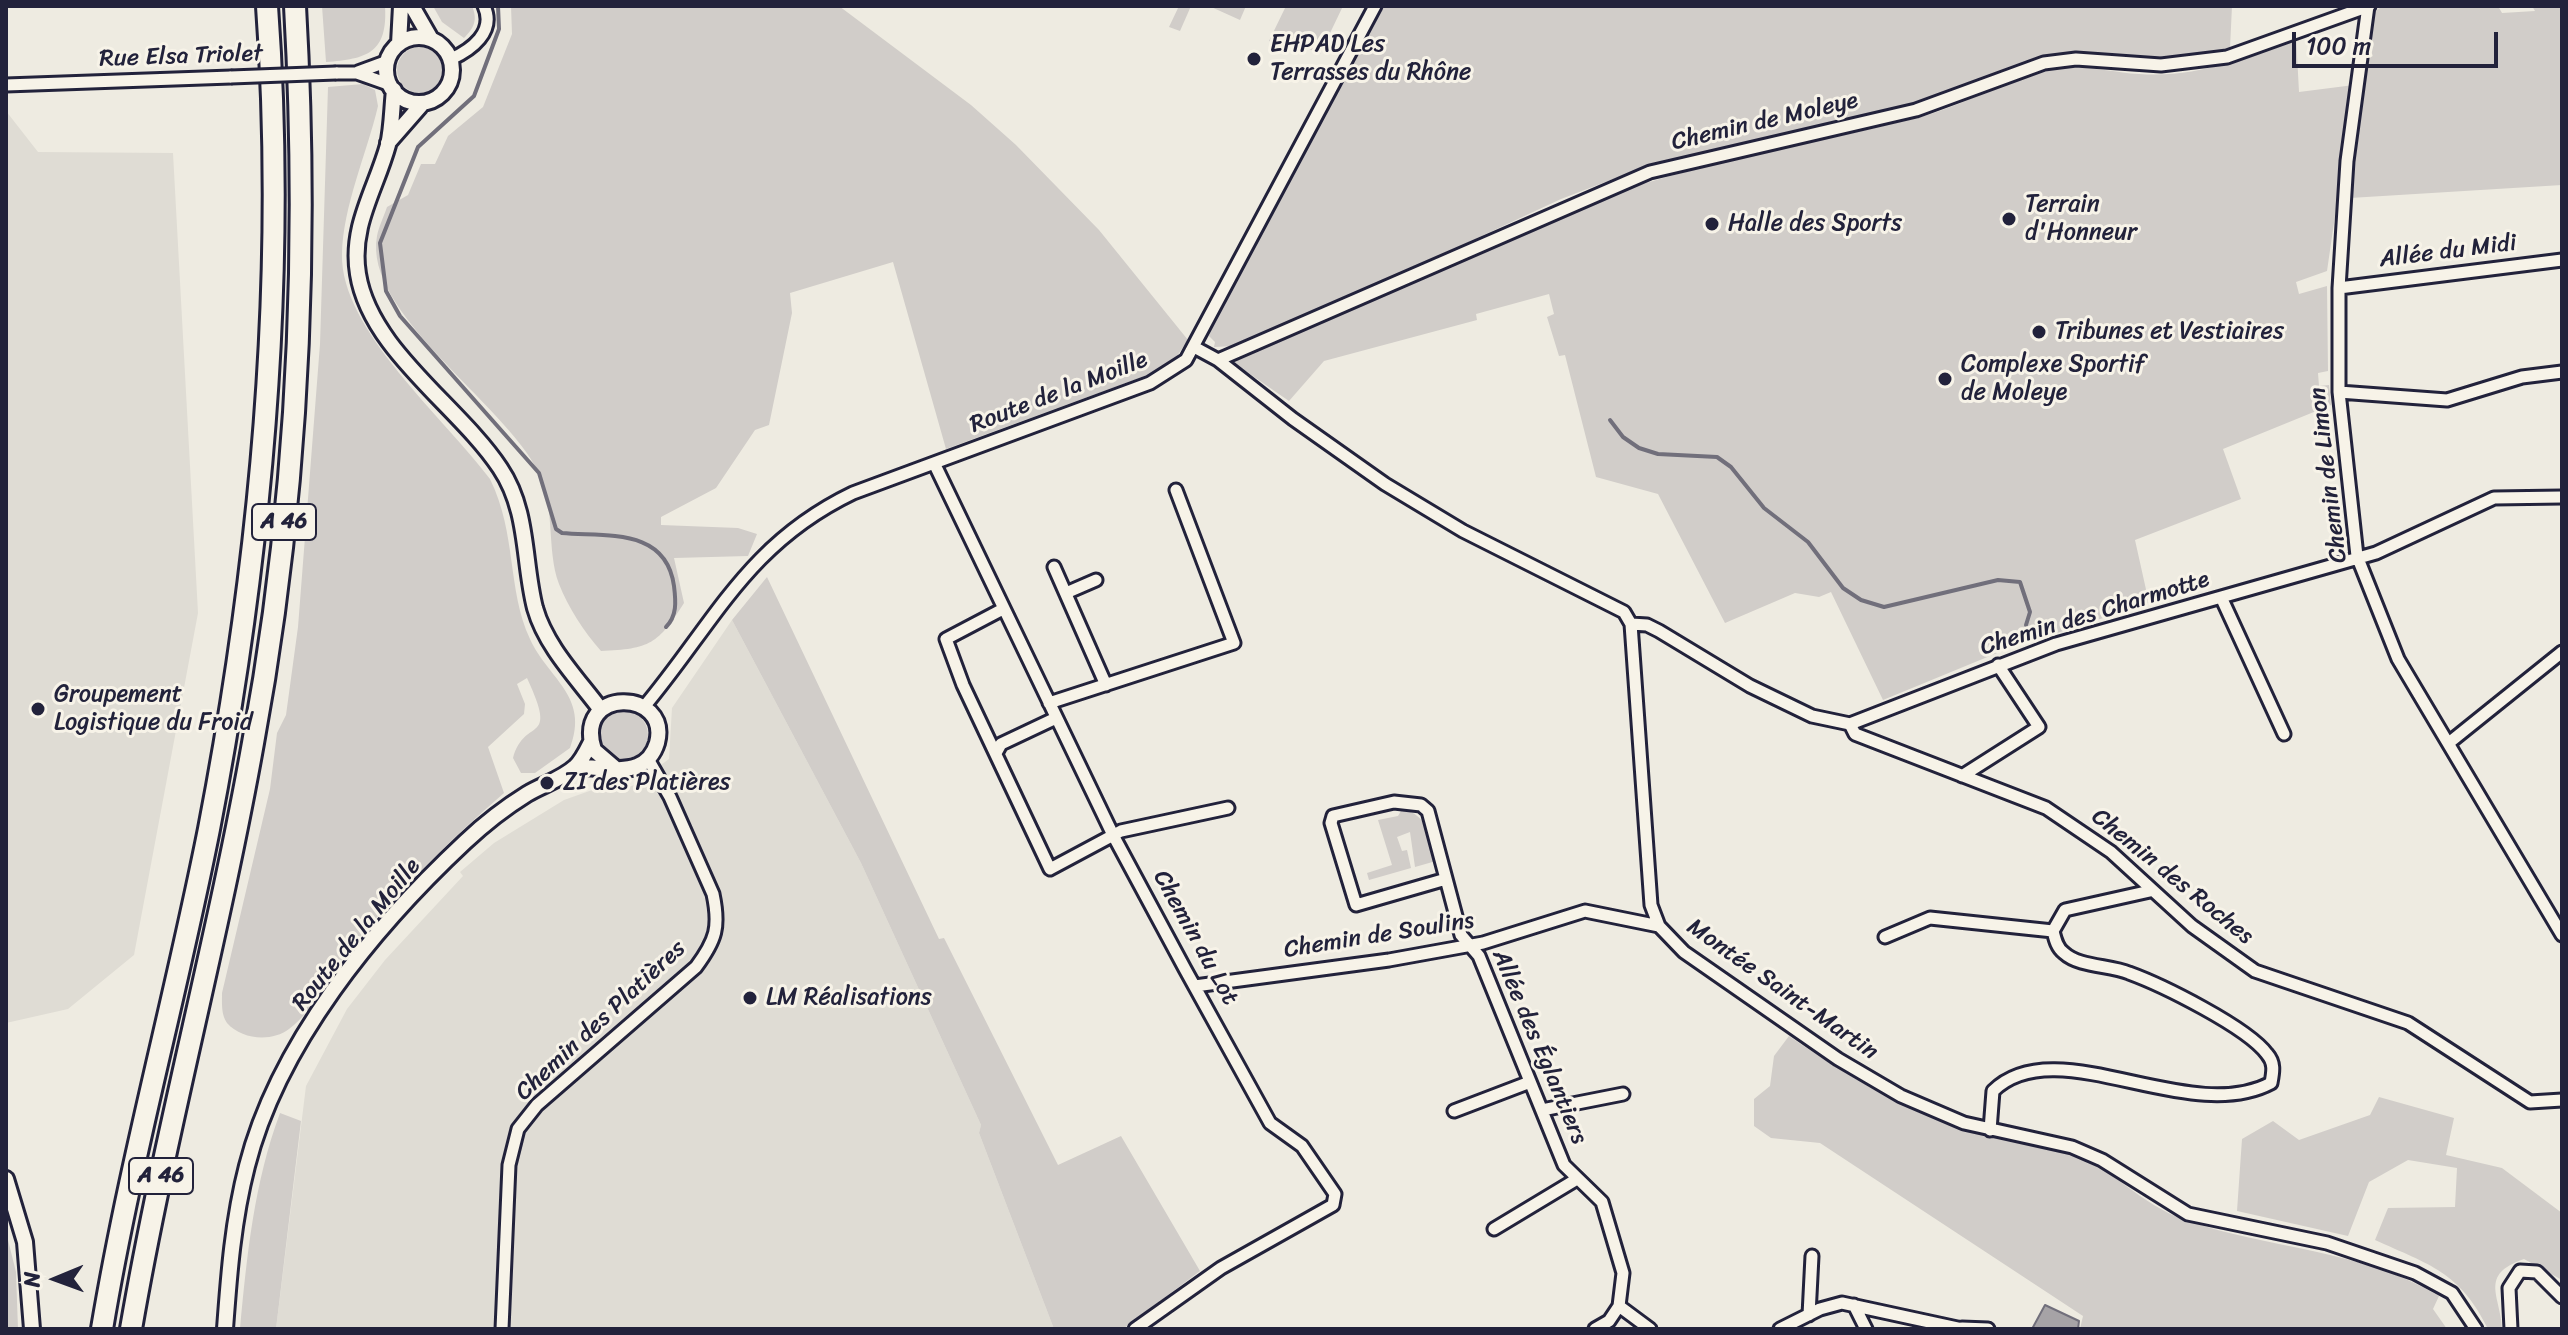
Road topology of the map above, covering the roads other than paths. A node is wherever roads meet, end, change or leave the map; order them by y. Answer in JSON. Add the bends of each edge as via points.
{"nodes":[{"id":1,"x":267,"y":6,"type":"edge"},
{"id":2,"x":295,"y":6,"type":"edge"},
{"id":3,"x":401,"y":6,"type":"edge"},
{"id":4,"x":412,"y":6,"type":"edge"},
{"id":5,"x":484,"y":6,"type":"edge"},
{"id":6,"x":1375,"y":6,"type":"edge"},
{"id":7,"x":2368,"y":6,"type":"edge"},
{"id":8,"x":431,"y":39,"type":"junction"},
{"id":9,"x":399,"y":44,"type":"junction"},
{"id":10,"x":451,"y":59,"type":"junction"},
{"id":11,"x":388,"y":61,"type":"junction"},
{"id":12,"x":357,"y":73,"type":"junction"},
{"id":13,"x":6,"y":85,"type":"edge"},
{"id":14,"x":392,"y":88,"type":"junction"},
{"id":15,"x":423,"y":103,"type":"junction"},
{"id":16,"x":388,"y":144,"type":"junction"},
{"id":17,"x":2562,"y":260,"type":"edge"},
{"id":18,"x":2339,"y":288,"type":"junction"},
{"id":19,"x":1194,"y":347,"type":"junction"},
{"id":20,"x":1218,"y":360,"type":"junction"},
{"id":21,"x":2562,"y":372,"type":"edge"},
{"id":22,"x":2339,"y":392,"type":"junction"},
{"id":23,"x":935,"y":465,"type":"junction"},
{"id":24,"x":1176,"y":490,"type":"dead end"},
{"id":25,"x":2562,"y":497,"type":"edge"},
{"id":26,"x":2357,"y":556,"type":"junction"},
{"id":27,"x":1054,"y":567,"type":"dead end"},
{"id":28,"x":1096,"y":580,"type":"dead end"},
{"id":29,"x":1066,"y":593,"type":"junction"},
{"id":30,"x":2221,"y":597,"type":"junction"},
{"id":31,"x":1003,"y":609,"type":"junction"},
{"id":32,"x":1631,"y":624,"type":"junction"},
{"id":33,"x":2562,"y":652,"type":"edge"},
{"id":34,"x":1998,"y":665,"type":"junction"},
{"id":35,"x":1106,"y":685,"type":"junction"},
{"id":36,"x":1049,"y":703,"type":"junction"},
{"id":37,"x":644,"y":707,"type":"junction"},
{"id":38,"x":601,"y":710,"type":"junction"},
{"id":39,"x":1056,"y":718,"type":"junction"},
{"id":40,"x":1855,"y":726,"type":"junction"},
{"id":41,"x":2284,"y":734,"type":"dead end"},
{"id":42,"x":591,"y":742,"type":"junction"},
{"id":43,"x":2450,"y":742,"type":"junction"},
{"id":44,"x":996,"y":753,"type":"junction"},
{"id":45,"x":648,"y":759,"type":"junction"},
{"id":46,"x":575,"y":767,"type":"junction"},
{"id":47,"x":615,"y":768,"type":"junction"},
{"id":48,"x":1962,"y":776,"type":"junction"},
{"id":49,"x":1228,"y":808,"type":"dead end"},
{"id":50,"x":1113,"y":835,"type":"junction"},
{"id":51,"x":1446,"y":879,"type":"junction"},
{"id":52,"x":2150,"y":891,"type":"junction"},
{"id":53,"x":1659,"y":926,"type":"junction"},
{"id":54,"x":2053,"y":931,"type":"junction"},
{"id":55,"x":2562,"y":935,"type":"edge"},
{"id":56,"x":1885,"y":937,"type":"dead end"},
{"id":57,"x":1471,"y":944,"type":"junction"},
{"id":58,"x":1195,"y":986,"type":"junction"},
{"id":59,"x":1530,"y":1082,"type":"junction"},
{"id":60,"x":1623,"y":1094,"type":"dead end"},
{"id":61,"x":2562,"y":1100,"type":"edge"},
{"id":62,"x":1542,"y":1110,"type":"junction"},
{"id":63,"x":1454,"y":1111,"type":"dead end"},
{"id":64,"x":1990,"y":1130,"type":"junction"},
{"id":65,"x":6,"y":1179,"type":"edge"},
{"id":66,"x":1577,"y":1179,"type":"junction"},
{"id":67,"x":1494,"y":1229,"type":"dead end"},
{"id":68,"x":1812,"y":1256,"type":"dead end"},
{"id":69,"x":2557,"y":1285,"type":"edge"},
{"id":70,"x":2562,"y":1297,"type":"edge"},
{"id":71,"x":1854,"y":1305,"type":"junction"},
{"id":72,"x":1619,"y":1306,"type":"junction"},
{"id":73,"x":1809,"y":1315,"type":"junction"},
{"id":74,"x":1962,"y":1328,"type":"edge"},
{"id":75,"x":32,"y":1329,"type":"edge"},
{"id":76,"x":102,"y":1329,"type":"edge"},
{"id":77,"x":131,"y":1329,"type":"edge"},
{"id":78,"x":225,"y":1329,"type":"edge"},
{"id":79,"x":502,"y":1329,"type":"edge"},
{"id":80,"x":1135,"y":1329,"type":"edge"},
{"id":81,"x":1595,"y":1329,"type":"edge"},
{"id":82,"x":1650,"y":1329,"type":"edge"},
{"id":83,"x":1780,"y":1329,"type":"edge"},
{"id":84,"x":1866,"y":1329,"type":"edge"},
{"id":85,"x":1988,"y":1329,"type":"edge"},
{"id":86,"x":2476,"y":1329,"type":"edge"},
{"id":87,"x":2511,"y":1329,"type":"edge"}],
"edges":[{"from":1,"to":76,"type":"highway","number":"A 46","via":[[273,257],[264,443],[251,570],[210,821]]},
{"from":2,"to":77,"type":"highway","number":"A 46","via":[[300,260],[281,552],[254,742]]},
{"from":3,"to":9,"type":"street"},
{"from":4,"to":8,"type":"street"},
{"from":5,"to":10,"type":"street","via":[[487,25],[482,36],[469,51]]},
{"from":6,"to":19,"type":"street","name":"Route de la Moille"},
{"from":7,"to":18,"type":"street","name":"Chemin de Limon","via":[[2347,161]]},
{"from":7,"to":20,"type":"street","name":"Chemin de Moleye","via":[[2208,61],[2143,66],[2076,59],[2044,63],[1916,110],[1650,172]]},
{"from":8,"to":9,"type":"street","via":[[417,37]]},
{"from":8,"to":10,"type":"street"},
{"from":9,"to":11,"type":"street"},
{"from":10,"to":15,"type":"street","via":[[450,83]]},
{"from":11,"to":12,"type":"street","name":"Rue Elsa Triolet"},
{"from":11,"to":14,"type":"street"},
{"from":12,"to":13,"type":"street","name":"Rue Elsa Triolet","bridge":true},
{"from":12,"to":14,"type":"street","name":"Rue Elsa Triolet"},
{"from":14,"to":15,"type":"street","via":[[402,99]]},
{"from":14,"to":16,"type":"street"},
{"from":15,"to":16,"type":"street"},
{"from":16,"to":38,"type":"street","via":[[358,231],[356,259],[366,302],[383,331],[510,483],[521,515],[540,622]]},
{"from":17,"to":18,"type":"street","name":"Allée du Midi"},
{"from":18,"to":22,"type":"street","name":"Chemin de Limon"},
{"from":19,"to":20,"type":"street"},
{"from":19,"to":23,"type":"street","name":"Route de la Moille","via":[[1177,367],[1150,383]]},
{"from":20,"to":32,"type":"street","via":[[1385,484],[1463,531],[1619,608]]},
{"from":21,"to":22,"type":"street","via":[[2522,377],[2447,400]]},
{"from":22,"to":26,"type":"street","name":"Chemin de Limon"},
{"from":23,"to":31,"type":"street","name":"Chemin du Lot"},
{"from":23,"to":37,"type":"street","name":"Route de la Moille","via":[[853,493],[790,529],[749,569]]},
{"from":24,"to":35,"type":"street","via":[[1234,643]]},
{"from":25,"to":26,"type":"street","name":"Chemin des Charmotte","via":[[2494,498],[2376,553]]},
{"from":26,"to":30,"type":"street","name":"Chemin des Charmotte"},
{"from":26,"to":43,"type":"street","name":"Chemin de Limon","via":[[2398,659]]},
{"from":27,"to":29,"type":"street"},
{"from":28,"to":29,"type":"street"},
{"from":29,"to":35,"type":"street"},
{"from":30,"to":34,"type":"street","name":"Chemin des Charmotte"},
{"from":30,"to":41,"type":"street"},
{"from":31,"to":36,"type":"street","name":"Chemin du Lot"},
{"from":31,"to":44,"type":"street","via":[[946,639]]},
{"from":32,"to":40,"type":"street","via":[[1659,631],[1812,716]]},
{"from":32,"to":53,"type":"street","name":"Montée Saint-Martin","via":[[1650,893]]},
{"from":33,"to":43,"type":"street"},
{"from":34,"to":40,"type":"street","name":"Chemin des Charmotte"},
{"from":34,"to":48,"type":"street","via":[[2039,727]]},
{"from":35,"to":36,"type":"street"},
{"from":36,"to":39,"type":"street","name":"Chemin du Lot"},
{"from":37,"to":38,"type":"street","via":[[622,701]]},
{"from":37,"to":45,"type":"street","via":[[658,732]]},
{"from":38,"to":42,"type":"street","via":[[592,725]]},
{"from":39,"to":44,"type":"street","via":[[1001,744]]},
{"from":39,"to":50,"type":"street","name":"Chemin du Lot"},
{"from":40,"to":48,"type":"street","name":"Chemin des Roches"},
{"from":42,"to":46,"type":"street","name":"Route de la Moille"},
{"from":42,"to":47,"type":"street","via":[[600,758]]},
{"from":43,"to":55,"type":"street","name":"Chemin de Limon"},
{"from":44,"to":50,"type":"street","via":[[1050,869]]},
{"from":45,"to":47,"type":"street","via":[[627,769]]},
{"from":45,"to":79,"type":"street","name":"Chemin des Platières","via":[[713,894],[715,941],[696,967],[537,1105],[518,1129],[509,1165]]},
{"from":46,"to":47,"type":"street"},
{"from":46,"to":78,"type":"street","name":"Route de la Moille","via":[[525,796],[465,842],[391,921],[326,1001],[290,1057],[247,1166],[235,1220]]},
{"from":48,"to":52,"type":"street","name":"Chemin des Roches","via":[[2046,808],[2111,852]]},
{"from":49,"to":50,"type":"street"},
{"from":50,"to":58,"type":"street","name":"Chemin du Lot"},
{"from":51,"to":51,"type":"street","name":"Allée des Églantiers","via":[[1356,905],[1333,816],[1394,802],[1421,805],[1428,811]]},
{"from":51,"to":57,"type":"street","name":"Allée des Églantiers","via":[[1461,935]]},
{"from":52,"to":54,"type":"street","via":[[2065,910]]},
{"from":52,"to":61,"type":"street","name":"Chemin des Roches","via":[[2255,971],[2408,1023],[2530,1102]]},
{"from":53,"to":57,"type":"street","name":"Chemin de Soulins","via":[[1585,911]]},
{"from":53,"to":64,"type":"street","name":"Montée Saint-Martin","via":[[1684,952],[1838,1059],[1919,1105]]},
{"from":54,"to":56,"type":"street","via":[[1930,918]]},
{"from":54,"to":64,"type":"street","via":[[2064,954],[2167,990],[2254,1041],[2274,1067],[2271,1083],[2256,1091],[2220,1096],[2151,1089],[2048,1068],[2003,1081],[1993,1091]]},
{"from":57,"to":58,"type":"street","name":"Chemin de Soulins"},
{"from":57,"to":59,"type":"street","name":"Allée des Églantiers"},
{"from":58,"to":80,"type":"street","name":"Chemin du Lot","via":[[1270,1123],[1302,1146],[1335,1194],[1333,1205],[1221,1268]]},
{"from":59,"to":62,"type":"street","name":"Allée des Églantiers"},
{"from":59,"to":63,"type":"street"},
{"from":60,"to":62,"type":"street"},
{"from":62,"to":66,"type":"street","name":"Allée des Églantiers","via":[[1564,1165]]},
{"from":64,"to":86,"type":"street","name":"Montée Saint-Martin","via":[[2072,1147],[2188,1214],[2327,1243],[2415,1273],[2452,1293]]},
{"from":65,"to":75,"type":"street","via":[[25,1242]]},
{"from":66,"to":67,"type":"street"},
{"from":66,"to":72,"type":"street","name":"Allée des Églantiers","via":[[1602,1202],[1623,1273]]},
{"from":68,"to":73,"type":"street"},
{"from":69,"to":70,"type":"street"},
{"from":69,"to":87,"type":"street","via":[[2530,1269],[2513,1277],[2508,1297]]},
{"from":71,"to":73,"type":"street","via":[[1830,1305]]},
{"from":71,"to":74,"type":"street"},
{"from":71,"to":84,"type":"street"},
{"from":72,"to":81,"type":"street"},
{"from":72,"to":82,"type":"street"},
{"from":73,"to":83,"type":"street"},
{"from":74,"to":85,"type":"street"}]}
